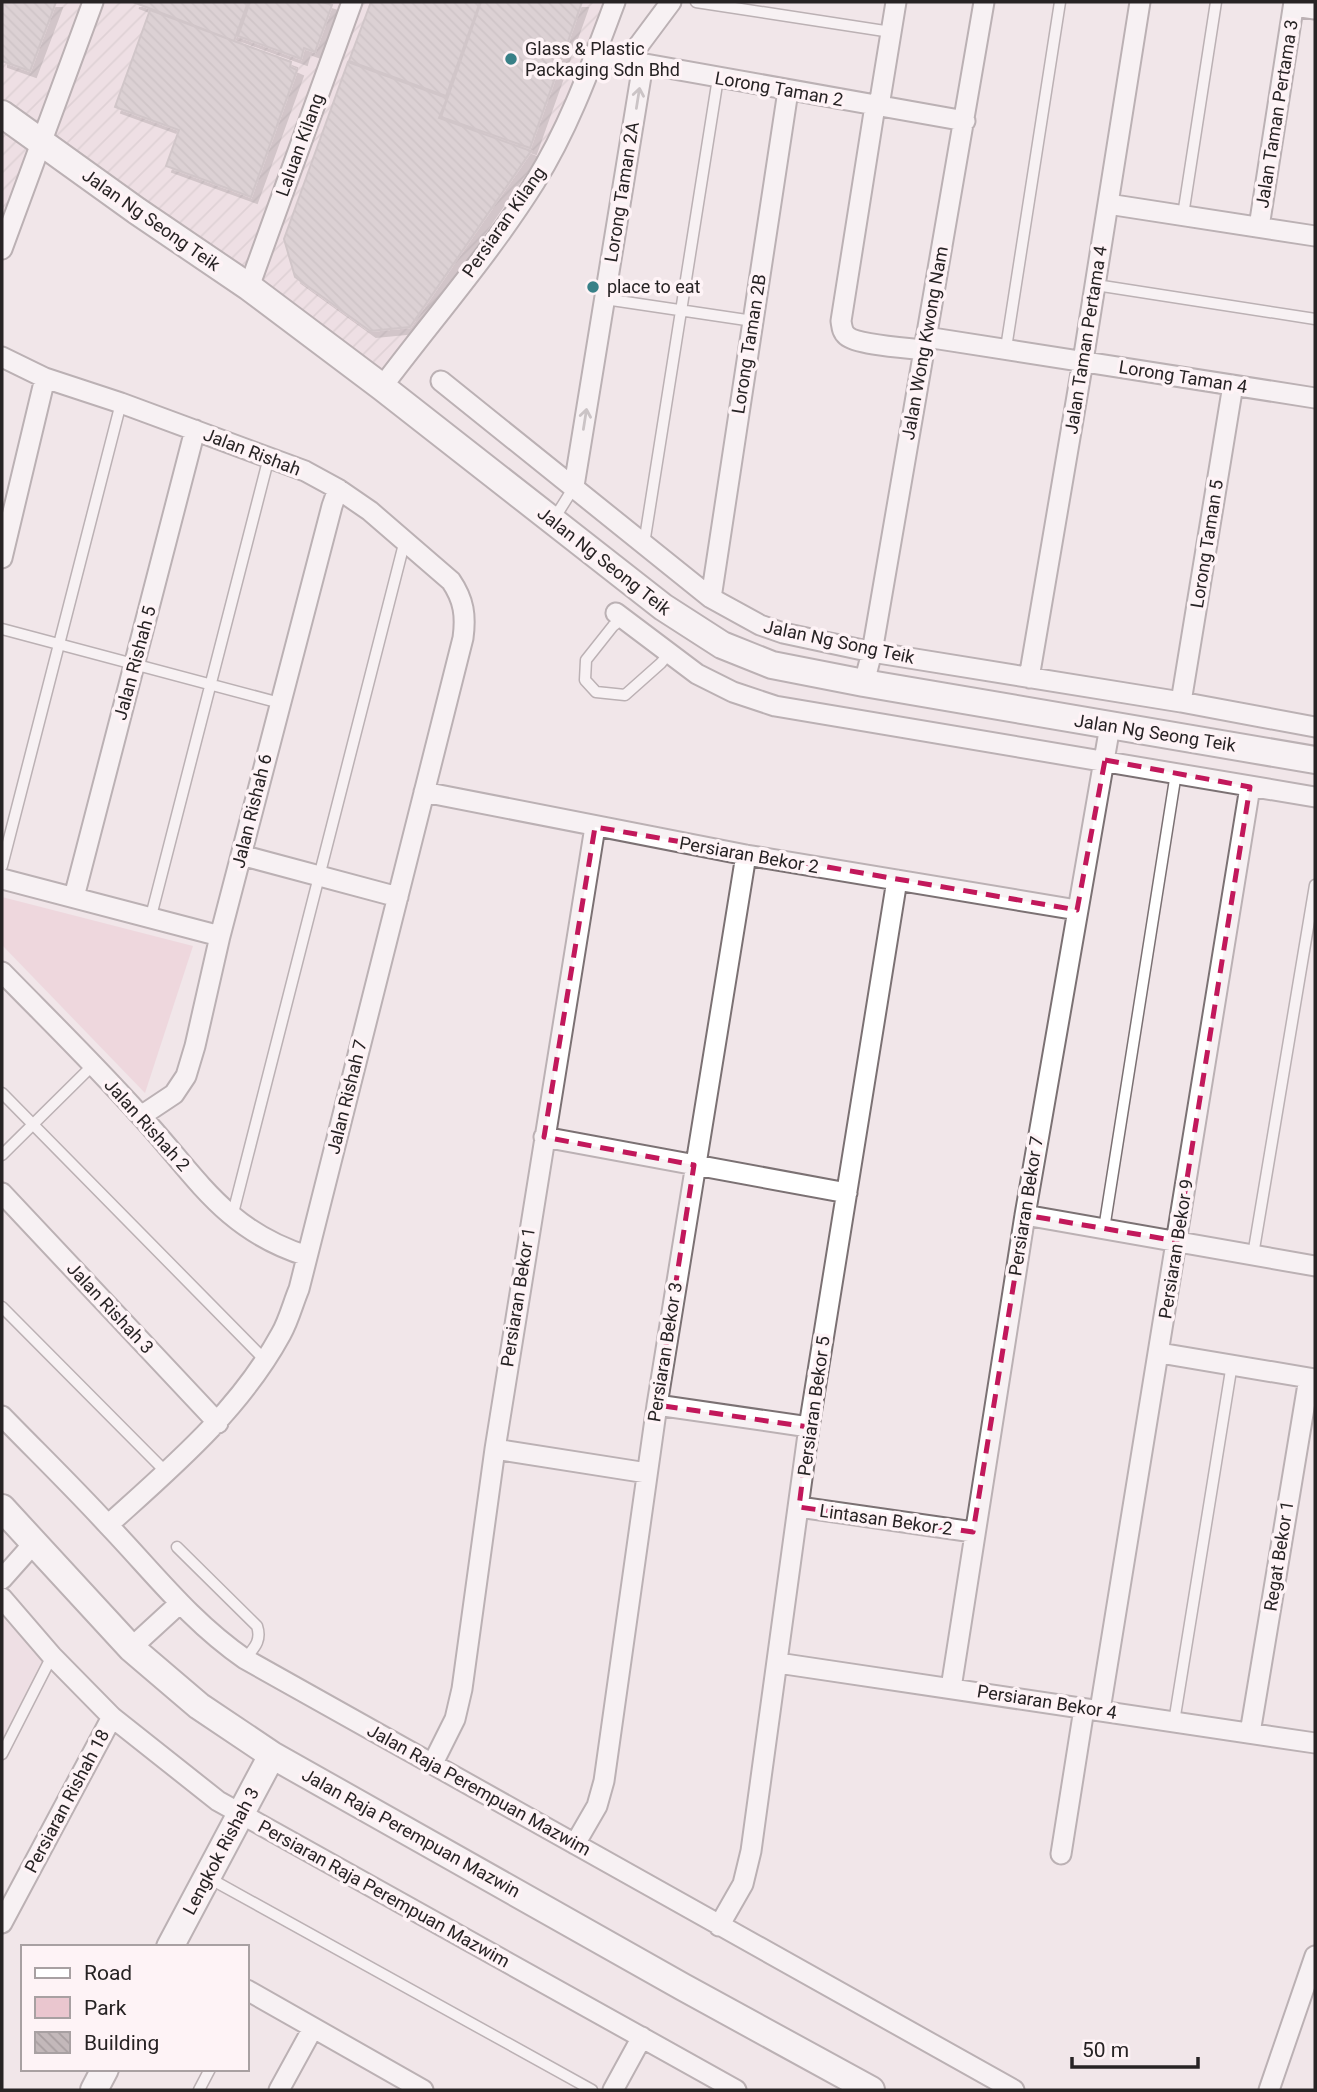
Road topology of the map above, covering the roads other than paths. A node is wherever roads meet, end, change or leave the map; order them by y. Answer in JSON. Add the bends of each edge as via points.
{"nodes":[{"id":1,"x":93,"y":2,"type":"edge"},
{"id":2,"x":352,"y":2,"type":"edge"},
{"id":3,"x":615,"y":2,"type":"edge"},
{"id":4,"x":671,"y":2,"type":"edge"},
{"id":5,"x":696,"y":2,"type":"edge"},
{"id":6,"x":895,"y":2,"type":"edge"},
{"id":7,"x":984,"y":2,"type":"edge"},
{"id":8,"x":1060,"y":2,"type":"edge"},
{"id":9,"x":1140,"y":2,"type":"edge"},
{"id":10,"x":1216,"y":2,"type":"edge"},
{"id":11,"x":1294,"y":4,"type":"edge"},
{"id":12,"x":1315,"y":9,"type":"edge"},
{"id":13,"x":891,"y":32,"type":"junction"},
{"id":14,"x":594,"y":55,"type":"junction"},
{"id":15,"x":635,"y":63,"type":"junction"},
{"id":16,"x":718,"y":78,"type":"junction"},
{"id":17,"x":788,"y":91,"type":"junction"},
{"id":18,"x":877,"y":106,"type":"junction"},
{"id":19,"x":2,"y":114,"type":"edge"},
{"id":20,"x":964,"y":121,"type":"junction"},
{"id":21,"x":42,"y":142,"type":"junction"},
{"id":22,"x":1108,"y":204,"type":"junction"},
{"id":23,"x":1183,"y":215,"type":"junction"},
{"id":24,"x":1259,"y":227,"type":"junction"},
{"id":25,"x":1315,"y":236,"type":"edge"},
{"id":26,"x":2,"y":249,"type":"edge"},
{"id":27,"x":1096,"y":285,"type":"junction"},
{"id":28,"x":248,"y":287,"type":"junction"},
{"id":29,"x":605,"y":299,"type":"junction"},
{"id":30,"x":681,"y":310,"type":"junction"},
{"id":31,"x":1315,"y":319,"type":"edge"},
{"id":32,"x":753,"y":321,"type":"junction"},
{"id":33,"x":925,"y":343,"type":"junction"},
{"id":34,"x":1006,"y":348,"type":"junction"},
{"id":35,"x":2,"y":357,"type":"edge"},
{"id":36,"x":1083,"y":361,"type":"junction"},
{"id":37,"x":45,"y":377,"type":"junction"},
{"id":38,"x":441,"y":381,"type":"dead end"},
{"id":39,"x":1233,"y":385,"type":"junction"},
{"id":40,"x":382,"y":387,"type":"junction"},
{"id":41,"x":1315,"y":398,"type":"edge"},
{"id":42,"x":121,"y":402,"type":"junction"},
{"id":43,"x":195,"y":430,"type":"junction"},
{"id":44,"x":269,"y":457,"type":"junction"},
{"id":45,"x":574,"y":486,"type":"junction"},
{"id":46,"x":338,"y":489,"type":"junction"},
{"id":47,"x":553,"y":521,"type":"junction"},
{"id":48,"x":405,"y":540,"type":"junction"},
{"id":49,"x":644,"y":545,"type":"junction"},
{"id":50,"x":2,"y":558,"type":"edge"},
{"id":51,"x":711,"y":598,"type":"junction"},
{"id":52,"x":464,"y":606,"type":"joint"},
{"id":53,"x":619,"y":616,"type":"joint"},
{"id":54,"x":2,"y":629,"type":"edge"},
{"id":55,"x":59,"y":645,"type":"junction"},
{"id":56,"x":872,"y":652,"type":"junction"},
{"id":57,"x":669,"y":653,"type":"junction"},
{"id":58,"x":134,"y":664,"type":"junction"},
{"id":59,"x":1028,"y":678,"type":"junction"},
{"id":60,"x":864,"y":683,"type":"junction"},
{"id":61,"x":210,"y":684,"type":"junction"},
{"id":62,"x":1181,"y":702,"type":"junction"},
{"id":63,"x":280,"y":703,"type":"junction"},
{"id":64,"x":1110,"y":726,"type":"junction"},
{"id":65,"x":1315,"y":727,"type":"edge"},
{"id":66,"x":1105,"y":760,"type":"junction"},
{"id":67,"x":1315,"y":760,"type":"edge"},
{"id":68,"x":1176,"y":773,"type":"junction"},
{"id":69,"x":1251,"y":787,"type":"junction"},
{"id":70,"x":424,"y":792,"type":"junction"},
{"id":71,"x":1315,"y":797,"type":"edge"},
{"id":72,"x":595,"y":827,"type":"junction"},
{"id":73,"x":241,"y":855,"type":"junction"},
{"id":74,"x":746,"y":855,"type":"junction"},
{"id":75,"x":2,"y":866,"type":"edge"},
{"id":76,"x":317,"y":876,"type":"junction"},
{"id":77,"x":2,"y":879,"type":"edge"},
{"id":78,"x":897,"y":880,"type":"junction"},
{"id":79,"x":1315,"y":885,"type":"edge"},
{"id":80,"x":74,"y":897,"type":"junction"},
{"id":81,"x":398,"y":897,"type":"junction"},
{"id":82,"x":1077,"y":910,"type":"junction"},
{"id":83,"x":150,"y":916,"type":"junction"},
{"id":84,"x":220,"y":936,"type":"junction"},
{"id":85,"x":2,"y":972,"type":"edge"},
{"id":86,"x":93,"y":1065,"type":"junction"},
{"id":87,"x":2,"y":1093,"type":"edge"},
{"id":88,"x":141,"y":1116,"type":"junction"},
{"id":89,"x":32,"y":1124,"type":"junction"},
{"id":90,"x":544,"y":1137,"type":"junction"},
{"id":91,"x":2,"y":1155,"type":"edge"},
{"id":92,"x":694,"y":1166,"type":"junction"},
{"id":93,"x":847,"y":1192,"type":"junction"},
{"id":94,"x":2,"y":1193,"type":"edge"},
{"id":95,"x":1025,"y":1215,"type":"junction"},
{"id":96,"x":231,"y":1217,"type":"junction"},
{"id":97,"x":1104,"y":1230,"type":"junction"},
{"id":98,"x":1177,"y":1241,"type":"junction"},
{"id":99,"x":1253,"y":1255,"type":"junction"},
{"id":100,"x":307,"y":1256,"type":"junction"},
{"id":101,"x":1315,"y":1266,"type":"edge"},
{"id":102,"x":2,"y":1307,"type":"edge"},
{"id":103,"x":1160,"y":1353,"type":"junction"},
{"id":104,"x":265,"y":1360,"type":"junction"},
{"id":105,"x":1233,"y":1364,"type":"junction"},
{"id":106,"x":1312,"y":1379,"type":"edge"},
{"id":107,"x":657,"y":1405,"type":"junction"},
{"id":108,"x":2,"y":1416,"type":"edge"},
{"id":109,"x":218,"y":1423,"type":"junction"},
{"id":110,"x":809,"y":1427,"type":"junction"},
{"id":111,"x":495,"y":1449,"type":"junction"},
{"id":112,"x":166,"y":1472,"type":"junction"},
{"id":113,"x":647,"y":1473,"type":"junction"},
{"id":114,"x":799,"y":1507,"type":"junction"},
{"id":115,"x":2,"y":1508,"type":"edge"},
{"id":116,"x":108,"y":1525,"type":"junction"},
{"id":117,"x":974,"y":1532,"type":"junction"},
{"id":118,"x":34,"y":1542,"type":"junction"},
{"id":119,"x":177,"y":1547,"type":"dead end"},
{"id":120,"x":2,"y":1579,"type":"edge"},
{"id":121,"x":2,"y":1598,"type":"edge"},
{"id":122,"x":179,"y":1604,"type":"junction"},
{"id":123,"x":131,"y":1648,"type":"junction"},
{"id":124,"x":52,"y":1656,"type":"junction"},
{"id":125,"x":245,"y":1660,"type":"junction"},
{"id":126,"x":778,"y":1663,"type":"junction"},
{"id":127,"x":951,"y":1688,"type":"junction"},
{"id":128,"x":1092,"y":1710,"type":"junction"},
{"id":129,"x":112,"y":1717,"type":"junction"},
{"id":130,"x":1174,"y":1722,"type":"junction"},
{"id":131,"x":1250,"y":1733,"type":"junction"},
{"id":132,"x":1315,"y":1743,"type":"edge"},
{"id":133,"x":2,"y":1754,"type":"edge"},
{"id":134,"x":272,"y":1755,"type":"junction"},
{"id":135,"x":433,"y":1763,"type":"junction"},
{"id":136,"x":240,"y":1814,"type":"junction"},
{"id":137,"x":575,"y":1844,"type":"junction"},
{"id":138,"x":1061,"y":1854,"type":"dead end"},
{"id":139,"x":206,"y":1877,"type":"junction"},
{"id":140,"x":2,"y":1923,"type":"edge"},
{"id":141,"x":719,"y":1926,"type":"junction"},
{"id":142,"x":171,"y":1945,"type":"edge"},
{"id":143,"x":1315,"y":1955,"type":"edge"},
{"id":144,"x":248,"y":1993,"type":"edge"},
{"id":145,"x":313,"y":2028,"type":"junction"},
{"id":146,"x":642,"y":2036,"type":"junction"},
{"id":147,"x":104,"y":2071,"type":"edge"},
{"id":148,"x":209,"y":2071,"type":"edge"},
{"id":149,"x":1276,"y":2088,"type":"edge"},
{"id":150,"x":94,"y":2090,"type":"edge"},
{"id":151,"x":199,"y":2090,"type":"edge"},
{"id":152,"x":279,"y":2090,"type":"edge"},
{"id":153,"x":423,"y":2090,"type":"edge"},
{"id":154,"x":592,"y":2090,"type":"edge"},
{"id":155,"x":613,"y":2090,"type":"edge"},
{"id":156,"x":736,"y":2090,"type":"edge"},
{"id":157,"x":871,"y":2090,"type":"edge"},
{"id":158,"x":1014,"y":2090,"type":"edge"}],
"edges":[{"from":1,"to":21,"type":"street"},
{"from":2,"to":28,"type":"street","name":"Laluan Kilang"},
{"from":3,"to":14,"type":"street","name":"Persiaran Kilang"},
{"from":4,"to":15,"type":"street"},
{"from":5,"to":13,"type":"lane"},
{"from":6,"to":13,"type":"street"},
{"from":7,"to":20,"type":"street","name":"Jalan Wong Kwong Nam"},
{"from":8,"to":34,"type":"lane"},
{"from":9,"to":22,"type":"street","name":"Jalan Taman Pertama 4"},
{"from":10,"to":23,"type":"lane"},
{"from":11,"to":12,"type":"street"},
{"from":11,"to":24,"type":"street","name":"Jalan Taman Pertama 3"},
{"from":13,"to":18,"type":"street"},
{"from":14,"to":15,"type":"street","name":"Lorong Taman 2"},
{"from":14,"to":40,"type":"street","name":"Persiaran Kilang","via":[[579,96],[536,181]]},
{"from":15,"to":16,"type":"street","name":"Lorong Taman 2"},
{"from":29,"to":15,"type":"street","name":"Lorong Taman 2A","one_way":true},
{"from":16,"to":17,"type":"street","name":"Lorong Taman 2"},
{"from":16,"to":30,"type":"lane"},
{"from":17,"to":18,"type":"street","name":"Lorong Taman 2"},
{"from":17,"to":32,"type":"street","name":"Lorong Taman 2B"},
{"from":18,"to":20,"type":"street","name":"Lorong Taman 2"},
{"from":18,"to":33,"type":"street","name":"Lorong Taman 4","via":[[842,329],[858,341]]},
{"from":19,"to":21,"type":"main road","name":"Jalan Ng Seong Teik"},
{"from":20,"to":33,"type":"street","name":"Jalan Wong Kwong Nam"},
{"from":21,"to":26,"type":"street"},
{"from":21,"to":28,"type":"main road","name":"Jalan Ng Seong Teik"},
{"from":22,"to":23,"type":"street"},
{"from":22,"to":27,"type":"street","name":"Jalan Taman Pertama 4"},
{"from":23,"to":24,"type":"street"},
{"from":24,"to":25,"type":"street"},
{"from":27,"to":31,"type":"lane"},
{"from":27,"to":36,"type":"street","name":"Jalan Taman Pertama 4"},
{"from":28,"to":40,"type":"main road","name":"Jalan Ng Seong Teik"},
{"from":29,"to":30,"type":"lane"},
{"from":45,"to":29,"type":"street","name":"Lorong Taman 2A","one_way":true},
{"from":30,"to":32,"type":"lane"},
{"from":30,"to":49,"type":"lane"},
{"from":32,"to":51,"type":"street","name":"Lorong Taman 2B"},
{"from":33,"to":34,"type":"street","name":"Lorong Taman 4"},
{"from":33,"to":56,"type":"street","name":"Jalan Wong Kwong Nam"},
{"from":34,"to":36,"type":"street","name":"Lorong Taman 4"},
{"from":35,"to":37,"type":"street","name":"Jalan Rishah"},
{"from":36,"to":39,"type":"street","name":"Lorong Taman 4"},
{"from":36,"to":59,"type":"street","name":"Jalan Taman Pertama 4"},
{"from":37,"to":42,"type":"street","name":"Jalan Rishah"},
{"from":37,"to":50,"type":"street"},
{"from":38,"to":45,"type":"street","name":"Jalan Ng Song Teik"},
{"from":39,"to":41,"type":"street","name":"Lorong Taman 4"},
{"from":39,"to":62,"type":"street","name":"Lorong Taman 5"},
{"from":40,"to":47,"type":"main road","name":"Jalan Ng Seong Teik"},
{"from":42,"to":43,"type":"street","name":"Jalan Rishah"},
{"from":42,"to":55,"type":"lane"},
{"from":43,"to":44,"type":"street","name":"Jalan Rishah"},
{"from":43,"to":58,"type":"street","name":"Jalan Rishah 5"},
{"from":44,"to":46,"type":"street","name":"Jalan Rishah"},
{"from":44,"to":61,"type":"lane"},
{"from":45,"to":47,"type":"lane"},
{"from":45,"to":49,"type":"street","name":"Jalan Ng Song Teik"},
{"from":46,"to":48,"type":"street","name":"Jalan Rishah"},
{"from":46,"to":63,"type":"street","name":"Jalan Rishah 6"},
{"from":47,"to":60,"type":"main road","name":"Jalan Ng Seong Teik","via":[[663,607],[722,645],[772,665]]},
{"from":48,"to":52,"type":"street","name":"Jalan Rishah","via":[[451,582]]},
{"from":48,"to":76,"type":"lane"},
{"from":49,"to":51,"type":"street","name":"Jalan Ng Song Teik"},
{"from":51,"to":56,"type":"street","name":"Jalan Ng Song Teik","via":[[783,633]]},
{"from":52,"to":70,"type":"street","name":"Jalan Rishah 7","via":[[463,638]]},
{"from":53,"to":57,"type":"street","name":"Jalan Ng Seong Teik"},
{"from":53,"to":57,"type":"lane","via":[[586,660],[585,680],[596,692],[625,695]]},
{"from":54,"to":55,"type":"lane"},
{"from":55,"to":58,"type":"lane"},
{"from":55,"to":75,"type":"lane"},
{"from":56,"to":59,"type":"street","name":"Jalan Ng Song Teik"},
{"from":56,"to":60,"type":"street","name":"Jalan Wong Kwong Nam"},
{"from":57,"to":66,"type":"street","name":"Jalan Ng Seong Teik","via":[[697,674],[775,706]]},
{"from":58,"to":61,"type":"lane"},
{"from":58,"to":80,"type":"street","name":"Jalan Rishah 5"},
{"from":59,"to":62,"type":"street","name":"Jalan Ng Song Teik"},
{"from":60,"to":64,"type":"main road","name":"Jalan Ng Seong Teik"},
{"from":61,"to":63,"type":"lane"},
{"from":61,"to":83,"type":"lane"},
{"from":62,"to":65,"type":"street","name":"Jalan Ng Song Teik"},
{"from":63,"to":73,"type":"street","name":"Jalan Rishah 6"},
{"from":64,"to":66,"type":"street","name":"Persiaran Bekor 7"},
{"from":64,"to":67,"type":"main road","name":"Jalan Ng Seong Teik"},
{"from":66,"to":68,"type":"street","name":"Jalan Ng Seong Teik"},
{"from":66,"to":82,"type":"street","name":"Persiaran Bekor 7"},
{"from":68,"to":69,"type":"street","name":"Jalan Ng Seong Teik"},
{"from":68,"to":97,"type":"lane"},
{"from":69,"to":71,"type":"street","name":"Jalan Ng Seong Teik"},
{"from":69,"to":98,"type":"street","name":"Persiaran Bekor 9"},
{"from":70,"to":72,"type":"street","name":"Persiaran Bekor 2"},
{"from":70,"to":81,"type":"street","name":"Jalan Rishah 7"},
{"from":72,"to":74,"type":"street","name":"Persiaran Bekor 2"},
{"from":72,"to":90,"type":"street","name":"Persiaran Bekor 1"},
{"from":73,"to":76,"type":"street"},
{"from":73,"to":84,"type":"street","name":"Jalan Rishah 6"},
{"from":74,"to":78,"type":"street","name":"Persiaran Bekor 2"},
{"from":74,"to":92,"type":"street","name":"Persiaran Bekor 3"},
{"from":76,"to":81,"type":"street"},
{"from":76,"to":96,"type":"lane"},
{"from":77,"to":80,"type":"street"},
{"from":78,"to":82,"type":"street","name":"Persiaran Bekor 2"},
{"from":78,"to":93,"type":"street","name":"Persiaran Bekor 5"},
{"from":79,"to":99,"type":"lane"},
{"from":80,"to":83,"type":"street"},
{"from":81,"to":100,"type":"street","name":"Jalan Rishah 7"},
{"from":82,"to":95,"type":"street","name":"Persiaran Bekor 7"},
{"from":83,"to":84,"type":"street"},
{"from":84,"to":88,"type":"street","name":"Jalan Rishah 6","via":[[186,1076],[174,1094]]},
{"from":85,"to":86,"type":"street","name":"Jalan Rishah 2"},
{"from":86,"to":88,"type":"street","name":"Jalan Rishah 2"},
{"from":86,"to":89,"type":"lane"},
{"from":87,"to":89,"type":"lane"},
{"from":88,"to":96,"type":"street","name":"Jalan Rishah 2"},
{"from":89,"to":91,"type":"lane"},
{"from":89,"to":104,"type":"lane"},
{"from":90,"to":92,"type":"street"},
{"from":90,"to":111,"type":"street","name":"Persiaran Bekor 1"},
{"from":92,"to":93,"type":"street"},
{"from":92,"to":107,"type":"street","name":"Persiaran Bekor 3"},
{"from":93,"to":110,"type":"street","name":"Persiaran Bekor 5"},
{"from":94,"to":109,"type":"street","name":"Jalan Rishah 3"},
{"from":95,"to":97,"type":"street"},
{"from":95,"to":117,"type":"street","name":"Persiaran Bekor 7"},
{"from":96,"to":100,"type":"street","name":"Jalan Rishah 2","via":[[267,1240]]},
{"from":97,"to":98,"type":"street"},
{"from":98,"to":99,"type":"street"},
{"from":98,"to":103,"type":"street","name":"Persiaran Bekor 9"},
{"from":99,"to":101,"type":"street"},
{"from":100,"to":104,"type":"street","name":"Jalan Rishah 7","via":[[282,1332]]},
{"from":102,"to":112,"type":"lane"},
{"from":103,"to":105,"type":"street"},
{"from":103,"to":128,"type":"street","name":"Persiaran Bekor 9"},
{"from":104,"to":109,"type":"street","name":"Jalan Rishah 7"},
{"from":105,"to":106,"type":"street"},
{"from":105,"to":130,"type":"lane"},
{"from":106,"to":131,"type":"street","name":"Regat Bekor 1"},
{"from":107,"to":110,"type":"street"},
{"from":107,"to":113,"type":"street","name":"Persiaran Bekor 3"},
{"from":108,"to":116,"type":"street","name":"Jalan Raja Perempuan Mazwim"},
{"from":109,"to":112,"type":"street","name":"Jalan Rishah 7"},
{"from":110,"to":114,"type":"street","name":"Persiaran Bekor 5"},
{"from":111,"to":113,"type":"street"},
{"from":111,"to":135,"type":"street","name":"Persiaran Bekor 1","via":[[462,1689],[455,1719]]},
{"from":112,"to":116,"type":"street","name":"Jalan Rishah 7"},
{"from":113,"to":137,"type":"street","name":"Persiaran Bekor 3","via":[[604,1782],[597,1807]]},
{"from":114,"to":117,"type":"street","name":"Lintasan Bekor 2"},
{"from":114,"to":126,"type":"street","name":"Persiaran Bekor 5"},
{"from":115,"to":118,"type":"main road","name":"Jalan Raja Perempuan Mazwin"},
{"from":116,"to":122,"type":"street","name":"Jalan Raja Perempuan Mazwim"},
{"from":117,"to":127,"type":"street","name":"Persiaran Bekor 7"},
{"from":118,"to":120,"type":"street"},
{"from":118,"to":123,"type":"main road","name":"Jalan Raja Perempuan Mazwin"},
{"from":119,"to":125,"type":"lane","via":[[257,1626],[259,1643]]},
{"from":121,"to":124,"type":"street","name":"Persiaran Raja Perempuan Mazwim"},
{"from":122,"to":123,"type":"street"},
{"from":122,"to":125,"type":"street","name":"Jalan Raja Perempuan Mazwim"},
{"from":123,"to":134,"type":"main road","name":"Jalan Raja Perempuan Mazwin","via":[[199,1706]]},
{"from":124,"to":129,"type":"street","name":"Persiaran Raja Perempuan Mazwim"},
{"from":124,"to":133,"type":"lane"},
{"from":125,"to":135,"type":"street","name":"Jalan Raja Perempuan Mazwim"},
{"from":126,"to":127,"type":"street","name":"Persiaran Bekor 4"},
{"from":126,"to":141,"type":"street","name":"Persiaran Bekor 5","via":[[751,1851],[743,1884]]},
{"from":127,"to":128,"type":"street","name":"Persiaran Bekor 4"},
{"from":128,"to":130,"type":"street","name":"Persiaran Bekor 4"},
{"from":128,"to":138,"type":"street","name":"Persiaran Bekor 9"},
{"from":129,"to":136,"type":"street","name":"Persiaran Raja Perempuan Mazwim"},
{"from":129,"to":140,"type":"street","name":"Persiaran Rishah 18"},
{"from":130,"to":131,"type":"street","name":"Persiaran Bekor 4"},
{"from":131,"to":132,"type":"street","name":"Persiaran Bekor 4"},
{"from":134,"to":136,"type":"main road","name":"Lengkok Rishah 3"},
{"from":134,"to":157,"type":"main road","name":"Jalan Raja Perempuan Mazwin"},
{"from":135,"to":137,"type":"street","name":"Jalan Raja Perempuan Mazwim"},
{"from":136,"to":139,"type":"main road","name":"Lengkok Rishah 3"},
{"from":136,"to":146,"type":"street","name":"Persiaran Raja Perempuan Mazwim"},
{"from":137,"to":141,"type":"street","name":"Jalan Raja Perempuan Mazwim"},
{"from":139,"to":142,"type":"main road","name":"Lengkok Rishah 3"},
{"from":139,"to":154,"type":"lane"},
{"from":141,"to":158,"type":"street","name":"Jalan Raja Perempuan Mazwim"},
{"from":143,"to":149,"type":"street"},
{"from":144,"to":145,"type":"street"},
{"from":145,"to":152,"type":"street"},
{"from":145,"to":153,"type":"street"},
{"from":146,"to":155,"type":"street"},
{"from":146,"to":156,"type":"street","name":"Persiaran Raja Perempuan Mazwim"},
{"from":147,"to":150,"type":"main road"},
{"from":148,"to":151,"type":"lane"}]}
